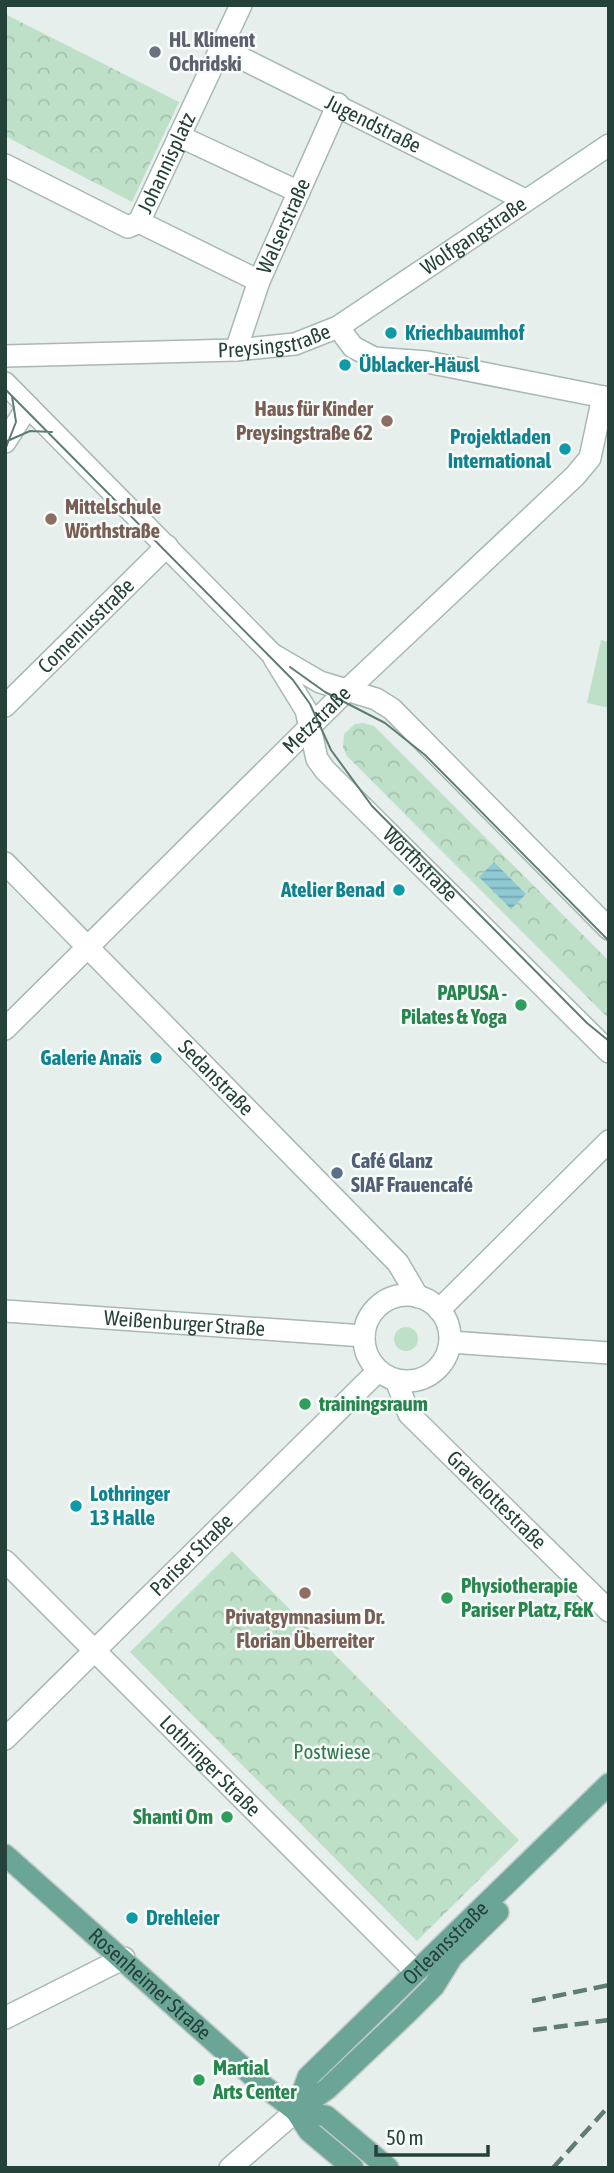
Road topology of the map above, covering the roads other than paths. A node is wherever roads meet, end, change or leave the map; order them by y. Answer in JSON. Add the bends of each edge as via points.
{"nodes":[{"id":1,"x":241,"y":5,"type":"edge"},
{"id":2,"x":221,"y":48,"type":"junction"},
{"id":3,"x":338,"y":104,"type":"junction"},
{"id":4,"x":179,"y":136,"type":"junction"},
{"id":5,"x":609,"y":145,"type":"edge"},
{"id":6,"x":5,"y":165,"type":"edge"},
{"id":7,"x":299,"y":192,"type":"junction"},
{"id":8,"x":526,"y":200,"type":"junction"},
{"id":9,"x":139,"y":222,"type":"junction"},
{"id":10,"x":259,"y":281,"type":"junction"},
{"id":11,"x":338,"y":327,"type":"junction"},
{"id":12,"x":236,"y":350,"type":"junction"},
{"id":13,"x":5,"y":356,"type":"edge"},
{"id":14,"x":5,"y":383,"type":"edge"},
{"id":15,"x":606,"y":398,"type":"edge"},
{"id":16,"x":28,"y":406,"type":"junction"},
{"id":17,"x":5,"y":442,"type":"edge"},
{"id":18,"x":167,"y":546,"type":"junction"},
{"id":19,"x":272,"y":654,"type":"junction"},
{"id":20,"x":345,"y":692,"type":"junction"},
{"id":21,"x":5,"y":706,"type":"edge"},
{"id":22,"x":311,"y":727,"type":"junction"},
{"id":23,"x":5,"y":863,"type":"edge"},
{"id":24,"x":609,"y":929,"type":"edge"},
{"id":25,"x":88,"y":947,"type":"junction"},
{"id":26,"x":5,"y":1029,"type":"edge"},
{"id":27,"x":609,"y":1052,"type":"edge"},
{"id":28,"x":609,"y":1141,"type":"edge"},
{"id":29,"x":418,"y":1297,"type":"junction"},
{"id":30,"x":439,"y":1310,"type":"junction"},
{"id":31,"x":5,"y":1311,"type":"edge"},
{"id":32,"x":363,"y":1336,"type":"junction"},
{"id":33,"x":450,"y":1342,"type":"junction"},
{"id":34,"x":609,"y":1353,"type":"edge"},
{"id":35,"x":387,"y":1376,"type":"junction"},
{"id":36,"x":5,"y":1561,"type":"edge"},
{"id":37,"x":609,"y":1611,"type":"edge"},
{"id":38,"x":95,"y":1650,"type":"junction"},
{"id":39,"x":5,"y":1739,"type":"edge"},
{"id":40,"x":609,"y":1784,"type":"edge"},
{"id":41,"x":609,"y":1802,"type":"edge"},
{"id":42,"x":5,"y":1855,"type":"edge"},
{"id":43,"x":124,"y":1958,"type":"junction"},
{"id":44,"x":416,"y":1972,"type":"junction"},
{"id":45,"x":5,"y":2018,"type":"edge"},
{"id":46,"x":296,"y":2110,"type":"junction"},
{"id":47,"x":230,"y":2168,"type":"edge"},
{"id":48,"x":354,"y":2168,"type":"edge"},
{"id":49,"x":388,"y":2168,"type":"edge"}],
"edges":[{"from":1,"to":2,"type":"street","name":"Johannisplatz"},
{"from":2,"to":3,"type":"street","name":"Jugendstraße"},
{"from":2,"to":4,"type":"street","name":"Johannisplatz"},
{"from":3,"to":7,"type":"street","name":"Walserstraße"},
{"from":3,"to":8,"type":"street","name":"Jugendstraße"},
{"from":4,"to":7,"type":"street"},
{"from":4,"to":9,"type":"street","name":"Johannisplatz"},
{"from":5,"to":8,"type":"street","name":"Wolfgangstraße"},
{"from":6,"to":9,"type":"street","name":"Johannisplatz","via":[[128,226]]},
{"from":7,"to":10,"type":"street","name":"Walserstraße"},
{"from":8,"to":11,"type":"street","name":"Wolfgangstraße"},
{"from":9,"to":10,"type":"street"},
{"from":10,"to":12,"type":"street","name":"Walserstraße"},
{"from":11,"to":12,"type":"street","name":"Preysingstraße","via":[[295,344]]},
{"from":11,"to":15,"type":"street","name":"Preysingstraße","via":[[353,346],[374,358],[427,362]]},
{"from":12,"to":13,"type":"street","name":"Preysingstraße"},
{"from":14,"to":16,"type":"street","name":"Wörthstraße"},
{"from":15,"to":20,"type":"street","name":"Metzstraße","via":[[590,457],[575,476]]},
{"from":16,"to":17,"type":"street"},
{"from":16,"to":18,"type":"street","name":"Wörthstraße"},
{"from":18,"to":19,"type":"street","name":"Wörthstraße"},
{"from":18,"to":21,"type":"street","name":"Comeniusstraße"},
{"from":19,"to":20,"type":"street","name":"Wörthstraße"},
{"from":19,"to":22,"type":"street","name":"Wörthstraße","via":[[306,710]]},
{"from":20,"to":22,"type":"street","name":"Metzstraße"},
{"from":20,"to":24,"type":"street","name":"Wörthstraße","via":[[376,699],[392,709]]},
{"from":22,"to":25,"type":"street","name":"Metzstraße"},
{"from":22,"to":27,"type":"street","name":"Wörthstraße","via":[[317,759],[326,770]]},
{"from":23,"to":25,"type":"street","name":"Sedanstraße"},
{"from":25,"to":26,"type":"street","name":"Metzstraße"},
{"from":25,"to":29,"type":"street","name":"Sedanstraße","via":[[398,1263]]},
{"from":28,"to":30,"type":"street"},
{"from":29,"to":30,"type":"street"},
{"from":29,"to":32,"type":"street","via":[[406,1295],[382,1303],[366,1323]]},
{"from":30,"to":33,"type":"street"},
{"from":31,"to":32,"type":"street","name":"Weißenburger Straße"},
{"from":32,"to":35,"type":"street","via":[[369,1361]]},
{"from":33,"to":34,"type":"street"},
{"from":33,"to":35,"type":"street","via":[[438,1368],[426,1377],[411,1381]]},
{"from":35,"to":37,"type":"street","name":"Gravelottestraße","via":[[409,1414]]},
{"from":35,"to":38,"type":"street","name":"Pariser Straße"},
{"from":36,"to":38,"type":"street","name":"Lothringer Straße"},
{"from":38,"to":39,"type":"street","name":"Pariser Straße"},
{"from":38,"to":44,"type":"street","name":"Lothringer Straße"},
{"from":40,"to":44,"type":"main road","name":"Orleansstraße"},
{"from":41,"to":46,"type":"main road","name":"Orleansstraße","via":[[452,1957],[434,1986],[405,2015],[327,2089]]},
{"from":42,"to":43,"type":"main road","name":"Rosenheimer Straße"},
{"from":43,"to":45,"type":"street"},
{"from":43,"to":46,"type":"main road","name":"Rosenheimer Straße"},
{"from":44,"to":46,"type":"main road","name":"Orleansstraße","via":[[308,2077]]},
{"from":46,"to":47,"type":"street","name":"Orleansstraße"},
{"from":46,"to":48,"type":"main road","name":"Rosenheimer Straße","via":[[309,2131]]},
{"from":46,"to":49,"type":"main road","name":"Rosenheimer Straße","via":[[326,2116]]}]}
